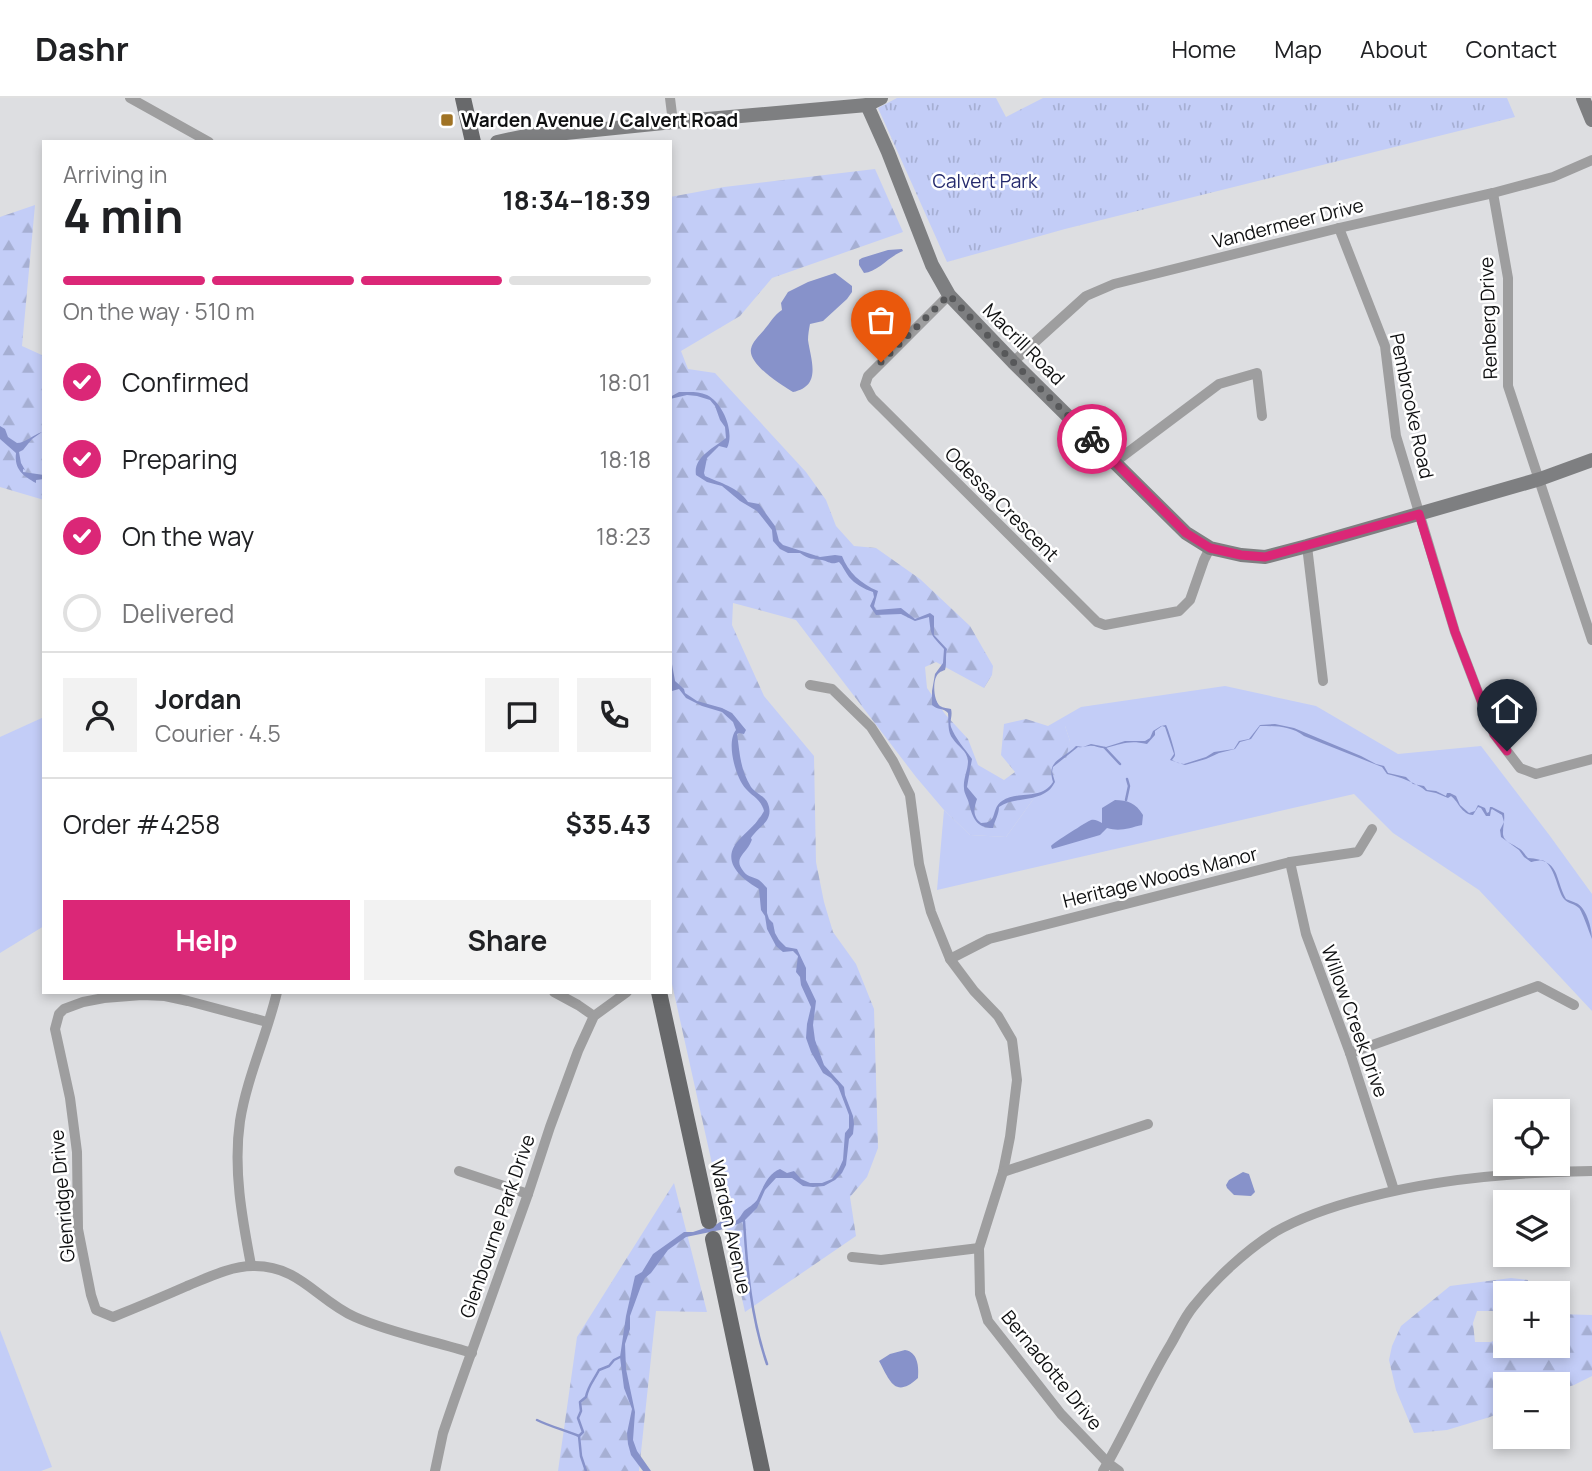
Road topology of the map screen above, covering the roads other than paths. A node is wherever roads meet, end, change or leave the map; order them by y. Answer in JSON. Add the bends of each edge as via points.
{"nodes":[{"id":1,"x":130,"y":98,"type":"edge"},
{"id":2,"x":463,"y":98,"type":"edge"},
{"id":3,"x":670,"y":98,"type":"edge"},
{"id":4,"x":881,"y":98,"type":"edge"},
{"id":5,"x":1583,"y":98,"type":"edge"},
{"id":6,"x":867,"y":105,"type":"junction"},
{"id":7,"x":1592,"y":120,"type":"edge"},
{"id":8,"x":673,"y":122,"type":"junction"},
{"id":9,"x":556,"y":134,"type":"junction"},
{"id":10,"x":205,"y":140,"type":"edge"},
{"id":11,"x":473,"y":140,"type":"edge"},
{"id":12,"x":506,"y":140,"type":"edge"},
{"id":13,"x":546,"y":140,"type":"edge"},
{"id":14,"x":1592,"y":160,"type":"edge"},
{"id":15,"x":1493,"y":193,"type":"junction"},
{"id":16,"x":1339,"y":228,"type":"junction"},
{"id":17,"x":949,"y":295,"type":"junction"},
{"id":18,"x":1013,"y":362,"type":"junction"},
{"id":19,"x":1262,"y":416,"type":"dead end"},
{"id":20,"x":1592,"y":460,"type":"edge"},
{"id":21,"x":1115,"y":462,"type":"junction"},
{"id":22,"x":1540,"y":479,"type":"junction"},
{"id":23,"x":1419,"y":514,"type":"junction"},
{"id":24,"x":1307,"y":546,"type":"junction"},
{"id":25,"x":1210,"y":548,"type":"junction"},
{"id":26,"x":1592,"y":640,"type":"edge"},
{"id":27,"x":1323,"y":681,"type":"dead end"},
{"id":28,"x":810,"y":685,"type":"dead end"},
{"id":29,"x":1592,"y":758,"type":"edge"},
{"id":30,"x":1372,"y":828,"type":"dead end"},
{"id":31,"x":1290,"y":862,"type":"junction"},
{"id":32,"x":950,"y":959,"type":"junction"},
{"id":33,"x":276,"y":994,"type":"edge"},
{"id":34,"x":557,"y":994,"type":"edge"},
{"id":35,"x":659,"y":994,"type":"edge"},
{"id":36,"x":611,"y":998,"type":"edge"},
{"id":37,"x":1574,"y":1005,"type":"dead end"},
{"id":38,"x":594,"y":1016,"type":"junction"},
{"id":39,"x":267,"y":1022,"type":"junction"},
{"id":40,"x":1350,"y":1053,"type":"junction"},
{"id":41,"x":1148,"y":1124,"type":"dead end"},
{"id":42,"x":459,"y":1171,"type":"dead end"},
{"id":43,"x":1592,"y":1171,"type":"edge"},
{"id":44,"x":1003,"y":1172,"type":"junction"},
{"id":45,"x":1394,"y":1190,"type":"junction"},
{"id":46,"x":528,"y":1194,"type":"junction"},
{"id":47,"x":709,"y":1221,"type":"joint"},
{"id":48,"x":713,"y":1239,"type":"joint"},
{"id":49,"x":979,"y":1248,"type":"junction"},
{"id":50,"x":852,"y":1257,"type":"dead end"},
{"id":51,"x":251,"y":1265,"type":"junction"},
{"id":52,"x":472,"y":1353,"type":"junction"},
{"id":53,"x":1106,"y":1467,"type":"edge"},
{"id":54,"x":435,"y":1471,"type":"edge"},
{"id":55,"x":762,"y":1471,"type":"edge"},
{"id":56,"x":1119,"y":1471,"type":"edge"}],
"edges":[{"from":1,"to":10,"type":"street"},
{"from":2,"to":11,"type":"main road"},
{"from":3,"to":8,"type":"street"},
{"from":4,"to":6,"type":"street"},
{"from":5,"to":7,"type":"street"},
{"from":6,"to":8,"type":"street"},
{"from":6,"to":17,"type":"street","name":"Macrill Road","via":[[932,265]]},
{"from":8,"to":9,"type":"street"},
{"from":9,"to":12,"type":"street"},
{"from":9,"to":13,"type":"street"},
{"from":14,"to":15,"type":"street","name":"Vandermeer Drive","via":[[1553,177]]},
{"from":15,"to":16,"type":"street","name":"Vandermeer Drive"},
{"from":15,"to":22,"type":"street","name":"Renberg Drive","via":[[1508,278],[1508,386]]},
{"from":16,"to":18,"type":"street","name":"Vandermeer Drive","via":[[1114,284],[1086,296]]},
{"from":16,"to":23,"type":"street","name":"Pembrooke Road","via":[[1385,346],[1396,436]]},
{"from":17,"to":18,"type":"street","name":"Macrill Road"},
{"from":17,"to":25,"type":"street","name":"Odessa Crescent","via":[[868,376],[865,385],[872,398],[1097,622],[1105,625],[1179,611],[1190,600]]},
{"from":18,"to":21,"type":"street","name":"Macrill Road"},
{"from":19,"to":21,"type":"street","via":[[1257,373],[1219,384]]},
{"from":20,"to":22,"type":"street","name":"Macrill Road"},
{"from":21,"to":25,"type":"street","name":"Macrill Road","via":[[1186,533]]},
{"from":22,"to":23,"type":"street","name":"Macrill Road"},
{"from":22,"to":26,"type":"street","name":"Renberg Drive"},
{"from":23,"to":24,"type":"street","name":"Macrill Road"},
{"from":23,"to":29,"type":"street","name":"Pembrooke Road","via":[[1455,632],[1494,734],[1520,768],[1536,774]]},
{"from":24,"to":25,"type":"street","name":"Macrill Road","via":[[1265,557]]},
{"from":24,"to":27,"type":"street"},
{"from":28,"to":32,"type":"street","name":"Bernadotte Drive","via":[[832,689],[871,726],[893,761],[910,795],[919,864]]},
{"from":30,"to":31,"type":"street","name":"Heritage Woods Manor","via":[[1358,852]]},
{"from":31,"to":32,"type":"street","name":"Heritage Woods Manor","via":[[989,939]]},
{"from":31,"to":40,"type":"street","name":"Willow Creek Drive","via":[[1306,934]]},
{"from":32,"to":44,"type":"street","name":"Bernadotte Drive","via":[[1012,1040],[1017,1080]]},
{"from":33,"to":39,"type":"street"},
{"from":34,"to":38,"type":"street"},
{"from":35,"to":47,"type":"main road","name":"Warden Avenue"},
{"from":36,"to":38,"type":"street","name":"Glenbourne Park Drive"},
{"from":37,"to":40,"type":"street","via":[[1538,986]]},
{"from":38,"to":46,"type":"street","name":"Glenbourne Park Drive"},
{"from":39,"to":51,"type":"street","via":[[240,1120],[237,1152]]},
{"from":39,"to":51,"type":"street","name":"Glenridge Drive","via":[[165,996],[142,995],[104,998],[64,1009],[55,1029],[77,1152],[78,1229],[96,1310],[113,1317],[211,1276]]},
{"from":40,"to":45,"type":"street","name":"Willow Creek Drive"},
{"from":41,"to":44,"type":"street"},
{"from":42,"to":46,"type":"street"},
{"from":43,"to":45,"type":"street","via":[[1473,1177]]},
{"from":44,"to":49,"type":"street","name":"Bernadotte Drive"},
{"from":45,"to":53,"type":"street","via":[[1304,1218],[1225,1270],[1191,1309]]},
{"from":46,"to":52,"type":"street","name":"Glenbourne Park Drive"},
{"from":47,"to":48,"type":"street","name":"Warden Avenue"},
{"from":48,"to":55,"type":"main road","name":"Warden Avenue"},
{"from":49,"to":50,"type":"street","via":[[881,1260]]},
{"from":49,"to":53,"type":"street","name":"Bernadotte Drive","via":[[980,1294],[988,1321]]},
{"from":51,"to":52,"type":"street","name":"Glenridge Drive","via":[[270,1266],[300,1278],[357,1318]]},
{"from":52,"to":54,"type":"street","name":"Glenbourne Park Drive","via":[[443,1433]]},
{"from":53,"to":56,"type":"street","name":"Bernadotte Drive"}]}
